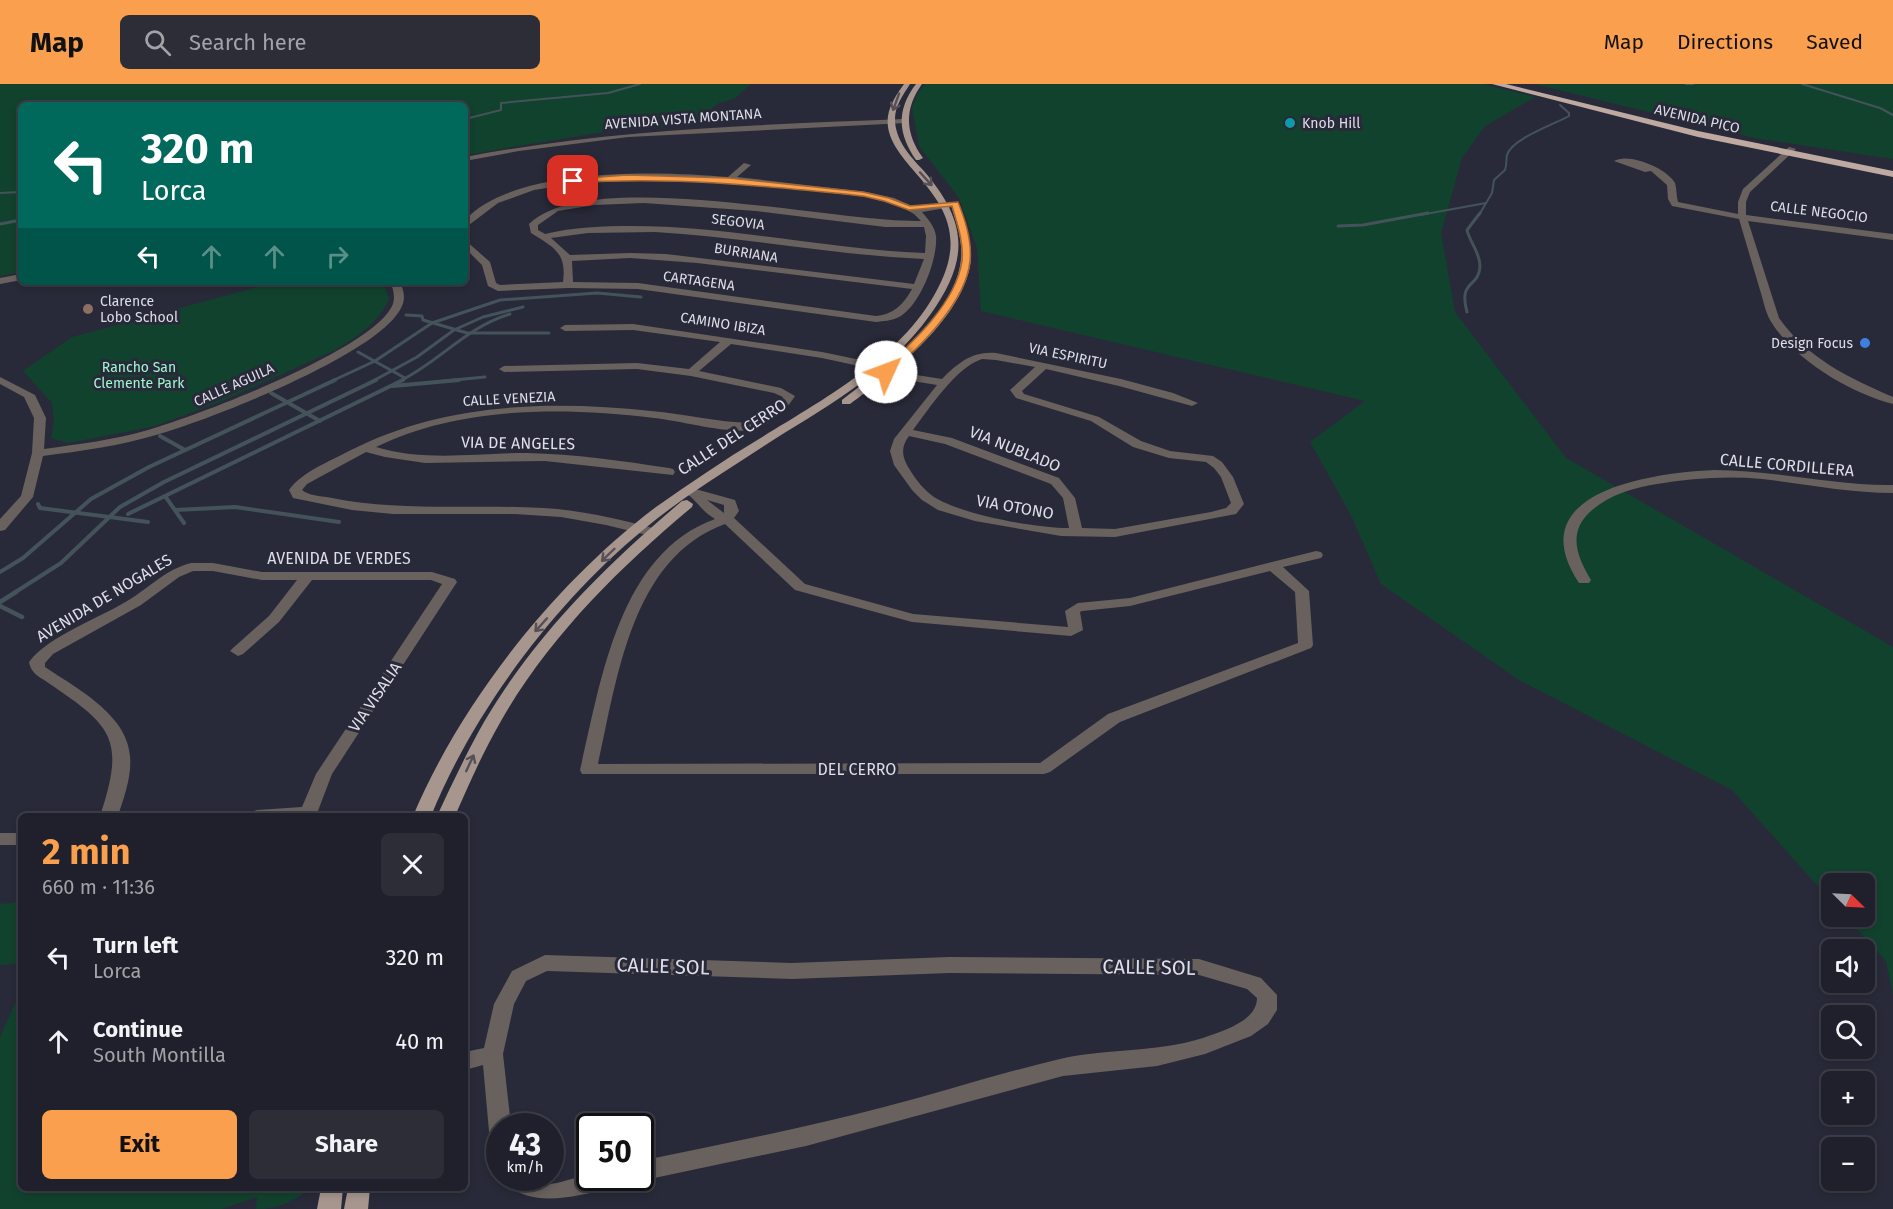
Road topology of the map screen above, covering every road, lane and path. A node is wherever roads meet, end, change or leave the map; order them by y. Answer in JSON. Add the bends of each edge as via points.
{"nodes":[{"id":1,"x":907,"y":84,"type":"edge"},
{"id":2,"x":918,"y":84,"type":"edge"},
{"id":3,"x":1496,"y":84,"type":"edge"},
{"id":4,"x":1519,"y":84,"type":"edge"},
{"id":5,"x":903,"y":121,"type":"junction"},
{"id":6,"x":892,"y":122,"type":"junction"},
{"id":7,"x":1790,"y":152,"type":"junction"},
{"id":8,"x":468,"y":159,"type":"edge"},
{"id":9,"x":747,"y":165,"type":"dead end"},
{"id":10,"x":1638,"y":165,"type":"dead end"},
{"id":11,"x":650,"y":167,"type":"dead end"},
{"id":12,"x":1893,"y":168,"type":"edge"},
{"id":13,"x":1893,"y":174,"type":"edge"},
{"id":14,"x":546,"y":175,"type":"dead end"},
{"id":15,"x":643,"y":177,"type":"junction"},
{"id":16,"x":729,"y":180,"type":"junction"},
{"id":17,"x":558,"y":183,"type":"junction"},
{"id":18,"x":949,"y":198,"type":"junction"},
{"id":19,"x":912,"y":210,"type":"junction"},
{"id":20,"x":1742,"y":216,"type":"junction"},
{"id":21,"x":468,"y":221,"type":"edge"},
{"id":22,"x":926,"y":224,"type":"junction"},
{"id":23,"x":543,"y":237,"type":"junction"},
{"id":24,"x":1893,"y":237,"type":"edge"},
{"id":25,"x":468,"y":246,"type":"edge"},
{"id":26,"x":930,"y":256,"type":"junction"},
{"id":27,"x":569,"y":258,"type":"junction"},
{"id":28,"x":18,"y":278,"type":"edge"},
{"id":29,"x":0,"y":281,"type":"edge"},
{"id":30,"x":396,"y":285,"type":"edge"},
{"id":31,"x":568,"y":285,"type":"junction"},
{"id":32,"x":918,"y":287,"type":"junction"},
{"id":33,"x":565,"y":328,"type":"dead end"},
{"id":34,"x":728,"y":341,"type":"junction"},
{"id":35,"x":1043,"y":366,"type":"junction"},
{"id":36,"x":504,"y":369,"type":"dead end"},
{"id":37,"x":881,"y":369,"type":"junction"},
{"id":38,"x":691,"y":373,"type":"junction"},
{"id":39,"x":0,"y":380,"type":"edge"},
{"id":40,"x":945,"y":383,"type":"junction"},
{"id":41,"x":1893,"y":400,"type":"edge"},
{"id":42,"x":1192,"y":403,"type":"dead end"},
{"id":43,"x":906,"y":432,"type":"junction"},
{"id":44,"x":366,"y":448,"type":"junction"},
{"id":45,"x":38,"y":453,"type":"junction"},
{"id":46,"x":669,"y":472,"type":"dead end"},
{"id":47,"x":1893,"y":489,"type":"edge"},
{"id":48,"x":693,"y":493,"type":"junction"},
{"id":49,"x":727,"y":519,"type":"junction"},
{"id":50,"x":0,"y":527,"type":"edge"},
{"id":51,"x":644,"y":530,"type":"junction"},
{"id":52,"x":1076,"y":532,"type":"junction"},
{"id":53,"x":1316,"y":555,"type":"dead end"},
{"id":54,"x":1272,"y":566,"type":"junction"},
{"id":55,"x":191,"y":567,"type":"joint"},
{"id":56,"x":308,"y":576,"type":"junction"},
{"id":57,"x":1584,"y":580,"type":"dead end"},
{"id":58,"x":450,"y":582,"type":"joint"},
{"id":59,"x":238,"y":651,"type":"dead end"},
{"id":60,"x":110,"y":813,"type":"edge"},
{"id":61,"x":308,"y":813,"type":"edge"},
{"id":62,"x":423,"y":813,"type":"edge"},
{"id":63,"x":447,"y":813,"type":"edge"},
{"id":64,"x":0,"y":839,"type":"edge"},
{"id":65,"x":18,"y":839,"type":"edge"},
{"id":66,"x":475,"y":1056,"type":"edge"},
{"id":67,"x":494,"y":1113,"type":"edge"},
{"id":68,"x":654,"y":1168,"type":"edge"},
{"id":69,"x":576,"y":1188,"type":"edge"},
{"id":70,"x":332,"y":1191,"type":"edge"},
{"id":71,"x":359,"y":1191,"type":"edge"},
{"id":72,"x":523,"y":1191,"type":"edge"},
{"id":73,"x":329,"y":1209,"type":"edge"},
{"id":74,"x":356,"y":1209,"type":"edge"}],
"edges":[{"from":1,"to":6,"type":"main road","one_way":true,"via":[[893,106]]},
{"from":2,"to":5,"type":"main road","via":[[908,100]]},
{"from":3,"to":7,"type":"highway","name":"AVENIDA PICO"},
{"from":4,"to":7,"type":"highway","name":"AVENIDA PICO"},
{"from":5,"to":6,"type":"street","name":"AVENIDA VISTA MONTANA"},
{"from":5,"to":18,"type":"main road","name":"CALLE DEL CERRO","via":[[909,146]]},
{"from":6,"to":8,"type":"street","name":"AVENIDA VISTA MONTANA","via":[[649,134],[581,140]]},
{"from":6,"to":18,"type":"main road","name":"CALLE DEL CERRO","one_way":true,"via":[[905,156],[936,191]]},
{"from":7,"to":12,"type":"highway","name":"AVENIDA PICO"},
{"from":7,"to":13,"type":"highway","name":"AVENIDA PICO"},
{"from":7,"to":20,"type":"street","via":[[1746,191]]},
{"from":9,"to":16,"type":"street"},
{"from":10,"to":20,"type":"street","name":"CALLE NEGOCIO","via":[[1671,184],[1674,201],[1682,206]]},
{"from":11,"to":15,"type":"street"},
{"from":14,"to":17,"type":"street"},
{"from":15,"to":16,"type":"street"},
{"from":15,"to":17,"type":"street"},
{"from":16,"to":19,"type":"street","via":[[863,194]]},
{"from":17,"to":21,"type":"street","via":[[479,207]]},
{"from":18,"to":19,"type":"street"},
{"from":18,"to":37,"type":"main road","name":"CALLE DEL CERRO","via":[[954,237],[953,260],[946,281]]},
{"from":19,"to":22,"type":"street"},
{"from":20,"to":24,"type":"street","name":"CALLE NEGOCIO"},
{"from":20,"to":41,"type":"street","via":[[1782,332],[1832,372]]},
{"from":22,"to":23,"type":"street","via":[[888,224],[711,204],[606,201],[575,204],[543,214],[533,224],[534,231]]},
{"from":22,"to":26,"type":"street","via":[[931,235]]},
{"from":23,"to":26,"type":"street","name":"SEGOVIA","via":[[572,231],[687,229],[883,254]]},
{"from":23,"to":27,"type":"street"},
{"from":25,"to":31,"type":"street","name":"CARTAGENA","via":[[487,264],[492,286]]},
{"from":26,"to":32,"type":"street"},
{"from":27,"to":31,"type":"street"},
{"from":27,"to":32,"type":"street","name":"BURRIANA","via":[[663,256]]},
{"from":28,"to":29,"type":"street"},
{"from":30,"to":45,"type":"street","name":"CALLE AGUILA","via":[[399,303],[393,314],[371,336],[335,356],[180,425],[85,447]]},
{"from":31,"to":32,"type":"street","name":"CARTAGENA","via":[[638,286],[876,319],[894,316]]},
{"from":33,"to":34,"type":"street","name":"CAMINO IBIZA","via":[[633,327]]},
{"from":34,"to":37,"type":"street","name":"CAMINO IBIZA","via":[[822,355]]},
{"from":34,"to":38,"type":"street"},
{"from":35,"to":40,"type":"street","name":"VIA ESPIRITU","via":[[980,357],[966,363]]},
{"from":35,"to":42,"type":"street","name":"VIA ESPIRITU"},
{"from":35,"to":52,"type":"street","name":"VIA OTONO","via":[[1016,390],[1020,396],[1095,419],[1137,444],[1169,454],[1209,459],[1227,477],[1238,504],[1231,511],[1115,533]]},
{"from":36,"to":38,"type":"street","name":"CALLE VENEZIA","via":[[638,366]]},
{"from":37,"to":40,"type":"street","name":"CAMINO IBIZA"},
{"from":37,"to":48,"type":"main road","name":"CALLE DEL CERRO"},
{"from":38,"to":44,"type":"street","name":"CALLE VENEZIA","via":[[777,390],[789,396],[753,427],[641,413],[522,411],[440,420]]},
{"from":39,"to":45,"type":"street","via":[[29,395],[40,418]]},
{"from":40,"to":43,"type":"street","name":"VIA OTONO"},
{"from":43,"to":52,"type":"street","name":"VIA NUBLADO","via":[[948,441],[1056,482],[1071,499]]},
{"from":43,"to":52,"type":"street","name":"VIA OTONO","via":[[895,449],[896,458],[931,501],[969,515]]},
{"from":44,"to":46,"type":"street","name":"VIA DE ANGELES","via":[[409,459],[527,457]]},
{"from":44,"to":51,"type":"street","name":"CALLE VENEZIA","via":[[303,481],[294,490],[298,495],[346,505],[405,511],[538,511],[605,519]]},
{"from":45,"to":50,"type":"street","via":[[27,498]]},
{"from":47,"to":57,"type":"street","name":"CALLE CORDILLERA","via":[[1718,474],[1665,478],[1620,487],[1592,503],[1575,520],[1567,544]]},
{"from":48,"to":49,"type":"street","via":[[714,513]]},
{"from":48,"to":51,"type":"main road","name":"CALLE DEL CERRO"},
{"from":49,"to":54,"type":"street","via":[[800,587],[912,618],[1071,632],[1076,630],[1072,611],[1078,607],[1130,602]]},
{"from":49,"to":54,"type":"street","name":"DEL CERRO","via":[[702,528],[685,540],[652,573],[620,638],[588,770],[1044,768],[1114,718],[1306,645],[1302,591]]},
{"from":51,"to":62,"type":"main road","name":"CALLE DEL CERRO","one_way":true,"via":[[580,582],[528,639],[484,701]]},
{"from":63,"to":51,"type":"main road","name":"CALLE DEL CERRO","one_way":true,"via":[[473,756],[510,694],[546,643]]},
{"from":53,"to":54,"type":"street"},
{"from":55,"to":56,"type":"street","name":"AVENIDA DE VERDES","via":[[262,576]]},
{"from":55,"to":60,"type":"street","name":"AVENIDA DE NOGALES","via":[[48,651],[37,662],[38,669],[79,698],[114,730],[122,754]]},
{"from":56,"to":58,"type":"street","name":"AVENIDA DE VERDES","via":[[432,576]]},
{"from":56,"to":59,"type":"street","via":[[274,619]]},
{"from":58,"to":61,"type":"street","name":"VIA VISALIA","via":[[324,774]]},
{"from":64,"to":65,"type":"street"},
{"from":66,"to":67,"type":"street","name":"CALLE SOL"},
{"from":66,"to":68,"type":"street","name":"CALLE SOL","via":[[519,976],[545,963],[792,971],[949,965],[1199,967],[1254,983],[1267,994],[1267,1010],[1261,1018],[1244,1030],[1205,1046],[1157,1057],[1063,1067],[806,1136]]},
{"from":69,"to":72,"type":"street","via":[[543,1197]]},
{"from":70,"to":73,"type":"main road"},
{"from":71,"to":74,"type":"main road"}]}
